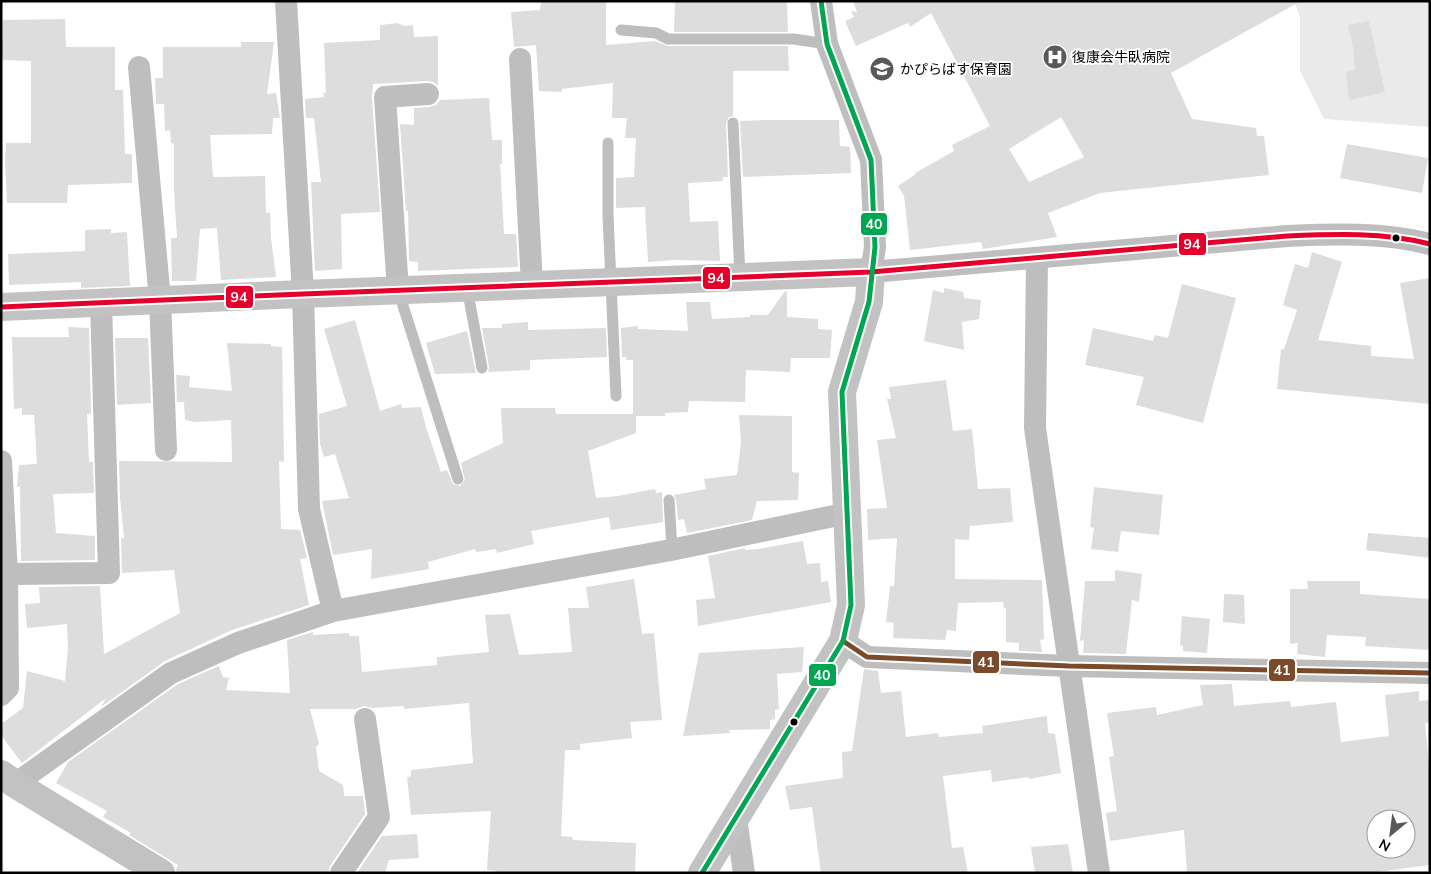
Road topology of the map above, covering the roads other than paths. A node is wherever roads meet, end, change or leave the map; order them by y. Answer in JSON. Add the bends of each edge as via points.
{"nodes":[{"id":1,"x":286,"y":1,"type":"edge"},
{"id":2,"x":821,"y":1,"type":"edge"},
{"id":3,"x":621,"y":30,"type":"dead end"},
{"id":4,"x":827,"y":44,"type":"junction"},
{"id":5,"x":520,"y":59,"type":"dead end"},
{"id":6,"x":139,"y":67,"type":"dead end"},
{"id":7,"x":428,"y":94,"type":"dead end"},
{"id":8,"x":733,"y":123,"type":"dead end"},
{"id":9,"x":608,"y":143,"type":"dead end"},
{"id":10,"x":1430,"y":244,"type":"edge"},
{"id":11,"x":1037,"y":258,"type":"junction"},
{"id":12,"x":872,"y":272,"type":"junction"},
{"id":13,"x":740,"y":277,"type":"junction"},
{"id":14,"x":611,"y":282,"type":"junction"},
{"id":15,"x":532,"y":285,"type":"junction"},
{"id":16,"x":466,"y":288,"type":"junction"},
{"id":17,"x":398,"y":290,"type":"junction"},
{"id":18,"x":303,"y":294,"type":"junction"},
{"id":19,"x":160,"y":300,"type":"junction"},
{"id":20,"x":101,"y":303,"type":"junction"},
{"id":21,"x":1,"y":307,"type":"edge"},
{"id":22,"x":482,"y":368,"type":"dead end"},
{"id":23,"x":616,"y":396,"type":"dead end"},
{"id":24,"x":166,"y":450,"type":"dead end"},
{"id":25,"x":1,"y":461,"type":"edge"},
{"id":26,"x":458,"y":479,"type":"dead end"},
{"id":27,"x":669,"y":500,"type":"dead end"},
{"id":28,"x":848,"y":513,"type":"junction"},
{"id":29,"x":672,"y":549,"type":"junction"},
{"id":30,"x":6,"y":574,"type":"junction"},
{"id":31,"x":332,"y":612,"type":"junction"},
{"id":32,"x":843,"y":642,"type":"junction"},
{"id":33,"x":1069,"y":666,"type":"junction"},
{"id":34,"x":1430,"y":673,"type":"edge"},
{"id":35,"x":1,"y":695,"type":"edge"},
{"id":36,"x":365,"y":719,"type":"dead end"},
{"id":37,"x":8,"y":779,"type":"edge"},
{"id":38,"x":736,"y":818,"type":"junction"},
{"id":39,"x":151,"y":870,"type":"edge"},
{"id":40,"x":341,"y":873,"type":"edge"},
{"id":41,"x":702,"y":873,"type":"edge"},
{"id":42,"x":744,"y":873,"type":"edge"},
{"id":43,"x":1099,"y":873,"type":"edge"}],
"edges":[{"from":1,"to":18,"type":"street"},
{"from":2,"to":4,"type":"street"},
{"from":3,"to":4,"type":"lane","via":[[656,33],[668,39],[794,39]]},
{"from":4,"to":12,"type":"street","via":[[871,160],[875,247]]},
{"from":5,"to":15,"type":"street"},
{"from":6,"to":19,"type":"street"},
{"from":7,"to":17,"type":"street","via":[[385,97]]},
{"from":8,"to":13,"type":"lane"},
{"from":9,"to":14,"type":"lane"},
{"from":10,"to":11,"type":"street","via":[[1343,234]]},
{"from":11,"to":12,"type":"street"},
{"from":11,"to":33,"type":"street","via":[[1035,428]]},
{"from":12,"to":13,"type":"street"},
{"from":12,"to":28,"type":"street","via":[[869,302],[842,392]]},
{"from":13,"to":14,"type":"street"},
{"from":14,"to":15,"type":"street"},
{"from":14,"to":23,"type":"lane"},
{"from":15,"to":16,"type":"street"},
{"from":16,"to":17,"type":"street"},
{"from":16,"to":22,"type":"lane"},
{"from":17,"to":18,"type":"street"},
{"from":17,"to":26,"type":"lane"},
{"from":18,"to":19,"type":"street"},
{"from":18,"to":31,"type":"street","via":[[309,509]]},
{"from":19,"to":20,"type":"street"},
{"from":19,"to":24,"type":"street"},
{"from":20,"to":21,"type":"street"},
{"from":20,"to":30,"type":"street","via":[[109,573]]},
{"from":25,"to":30,"type":"street"},
{"from":27,"to":29,"type":"lane"},
{"from":28,"to":29,"type":"street"},
{"from":28,"to":32,"type":"street","via":[[852,606]]},
{"from":29,"to":31,"type":"street"},
{"from":30,"to":35,"type":"street","via":[[8,688]]},
{"from":31,"to":37,"type":"street","via":[[238,643],[171,673]]},
{"from":32,"to":33,"type":"street","via":[[867,657]]},
{"from":32,"to":38,"type":"street"},
{"from":33,"to":34,"type":"street"},
{"from":33,"to":43,"type":"street"},
{"from":36,"to":40,"type":"street","via":[[379,817]]},
{"from":37,"to":39,"type":"street"},
{"from":38,"to":41,"type":"street"},
{"from":38,"to":42,"type":"street"}]}
